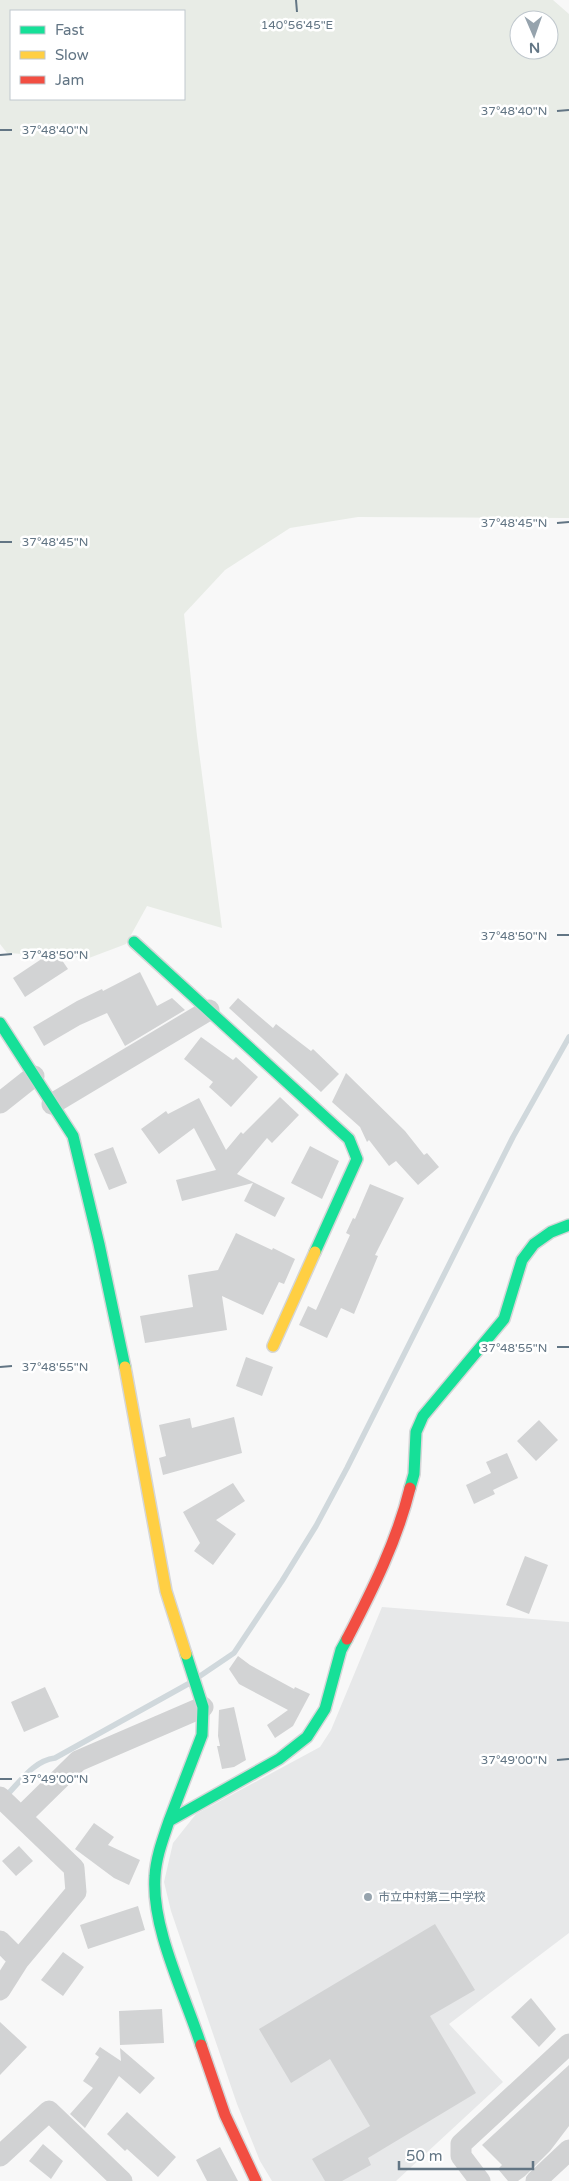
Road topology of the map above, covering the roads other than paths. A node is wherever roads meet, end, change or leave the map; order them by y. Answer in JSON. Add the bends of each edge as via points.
{"nodes":[{"id":1,"x":134,"y":942,"type":"dead end"},
{"id":2,"x":209,"y":1010,"type":"junction"},
{"id":3,"x":0,"y":1023,"type":"edge"},
{"id":4,"x":34,"y":1076,"type":"junction"},
{"id":5,"x":0,"y":1103,"type":"edge"},
{"id":6,"x":52,"y":1104,"type":"junction"},
{"id":7,"x":569,"y":1225,"type":"edge"},
{"id":8,"x":273,"y":1346,"type":"dead end"},
{"id":9,"x":203,"y":1707,"type":"junction"},
{"id":10,"x":0,"y":1797,"type":"edge"},
{"id":11,"x":22,"y":1816,"type":"junction"},
{"id":12,"x":169,"y":1820,"type":"junction"},
{"id":13,"x":0,"y":1941,"type":"edge"},
{"id":14,"x":19,"y":1960,"type":"junction"},
{"id":15,"x":0,"y":1990,"type":"edge"},
{"id":16,"x":569,"y":2044,"type":"edge"},
{"id":17,"x":569,"y":2150,"type":"edge"},
{"id":18,"x":0,"y":2156,"type":"edge"},
{"id":19,"x":117,"y":2180,"type":"edge"},
{"id":20,"x":256,"y":2181,"type":"edge"},
{"id":21,"x":480,"y":2181,"type":"edge"},
{"id":22,"x":536,"y":2181,"type":"edge"}],
"edges":[{"from":1,"to":2,"type":"street"},
{"from":2,"to":6,"type":"street"},
{"from":2,"to":8,"type":"street","via":[[349,1139],[358,1159]]},
{"from":3,"to":4,"type":"street"},
{"from":4,"to":5,"type":"street"},
{"from":4,"to":6,"type":"street"},
{"from":6,"to":9,"type":"street","via":[[73,1136],[120,1341],[166,1592]]},
{"from":7,"to":12,"type":"street","via":[[534,1244],[522,1260],[504,1319],[423,1416],[416,1432],[414,1474],[406,1505],[372,1592],[341,1650],[325,1709],[308,1737],[279,1759]]},
{"from":9,"to":11,"type":"street","via":[[78,1761]]},
{"from":9,"to":12,"type":"street","via":[[202,1735]]},
{"from":10,"to":11,"type":"street"},
{"from":11,"to":14,"type":"street","via":[[74,1868],[76,1892]]},
{"from":12,"to":20,"type":"street","via":[[155,1862],[155,1900],[217,2098]]},
{"from":13,"to":14,"type":"street"},
{"from":14,"to":15,"type":"street"},
{"from":16,"to":21,"type":"street","via":[[461,2144],[461,2156]]},
{"from":17,"to":22,"type":"street"},
{"from":18,"to":19,"type":"street","via":[[49,2110]]}]}
